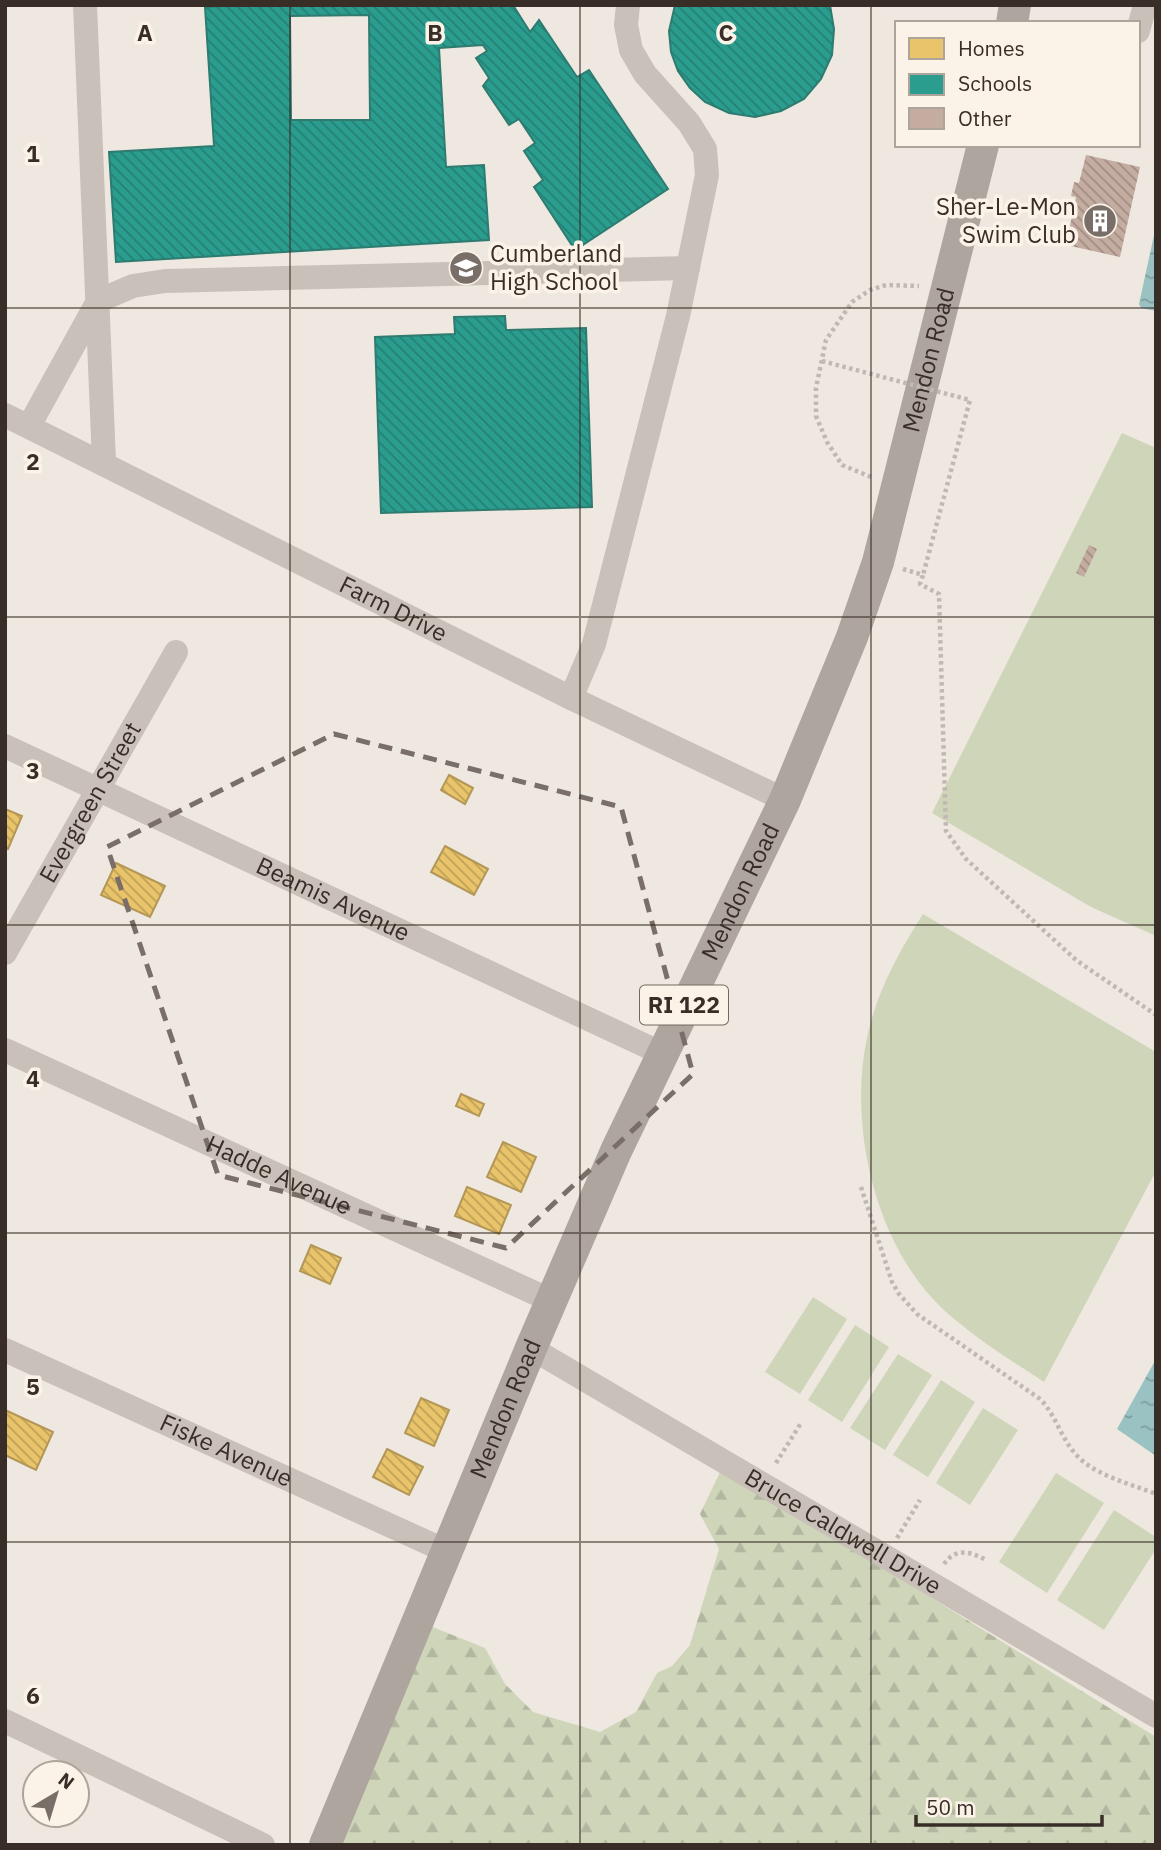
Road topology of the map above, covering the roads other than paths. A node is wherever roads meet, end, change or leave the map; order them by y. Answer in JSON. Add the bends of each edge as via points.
{"nodes":[{"id":1,"x":85,"y":5,"type":"edge"},
{"id":2,"x":628,"y":5,"type":"edge"},
{"id":3,"x":1145,"y":5,"type":"edge"},
{"id":4,"x":1140,"y":24,"type":"edge"},
{"id":5,"x":982,"y":147,"type":"edge"},
{"id":6,"x":688,"y":268,"type":"junction"},
{"id":7,"x":98,"y":301,"type":"junction"},
{"id":8,"x":5,"y":415,"type":"edge"},
{"id":9,"x":29,"y":426,"type":"junction"},
{"id":10,"x":104,"y":462,"type":"junction"},
{"id":11,"x":176,"y":652,"type":"dead end"},
{"id":12,"x":570,"y":698,"type":"junction"},
{"id":13,"x":5,"y":746,"type":"edge"},
{"id":14,"x":98,"y":789,"type":"junction"},
{"id":15,"x":785,"y":800,"type":"junction"},
{"id":16,"x":5,"y":953,"type":"edge"},
{"id":17,"x":5,"y":1050,"type":"edge"},
{"id":18,"x":661,"y":1053,"type":"junction"},
{"id":19,"x":552,"y":1301,"type":"junction"},
{"id":20,"x":531,"y":1348,"type":"junction"},
{"id":21,"x":5,"y":1350,"type":"edge"},
{"id":22,"x":446,"y":1551,"type":"junction"},
{"id":23,"x":1156,"y":1716,"type":"edge"},
{"id":24,"x":5,"y":1721,"type":"edge"},
{"id":25,"x":262,"y":1845,"type":"edge"},
{"id":26,"x":326,"y":1845,"type":"edge"}],
"edges":[{"from":1,"to":7,"type":"street"},
{"from":2,"to":6,"type":"street","via":[[631,50],[705,149],[707,175]]},
{"from":3,"to":4,"type":"street"},
{"from":5,"to":15,"type":"main road","name":"Mendon Road","number":"RI 122","via":[[878,562]]},
{"from":6,"to":7,"type":"street","via":[[165,281],[133,286]]},
{"from":6,"to":12,"type":"street","via":[[594,644]]},
{"from":7,"to":9,"type":"street"},
{"from":7,"to":10,"type":"street"},
{"from":8,"to":9,"type":"street","name":"Farm Drive"},
{"from":9,"to":10,"type":"street","name":"Farm Drive"},
{"from":10,"to":12,"type":"street","name":"Farm Drive"},
{"from":11,"to":14,"type":"street","name":"Evergreen Street"},
{"from":12,"to":15,"type":"street","name":"Farm Drive"},
{"from":13,"to":14,"type":"street","name":"Beamis Avenue"},
{"from":14,"to":16,"type":"street","name":"Evergreen Street"},
{"from":14,"to":18,"type":"street","name":"Beamis Avenue"},
{"from":15,"to":18,"type":"main road","name":"Mendon Road","number":"RI 122"},
{"from":17,"to":19,"type":"street","name":"Hadde Avenue"},
{"from":18,"to":19,"type":"main road","name":"Mendon Road","number":"RI 122"},
{"from":19,"to":20,"type":"main road","name":"Mendon Road","number":"RI 122"},
{"from":20,"to":22,"type":"main road","name":"Mendon Road","number":"RI 122"},
{"from":20,"to":23,"type":"street","name":"Bruce Caldwell Drive"},
{"from":21,"to":22,"type":"street","name":"Fiske Avenue"},
{"from":22,"to":26,"type":"main road","name":"Mendon Road","number":"RI 122"},
{"from":24,"to":25,"type":"street"}]}
